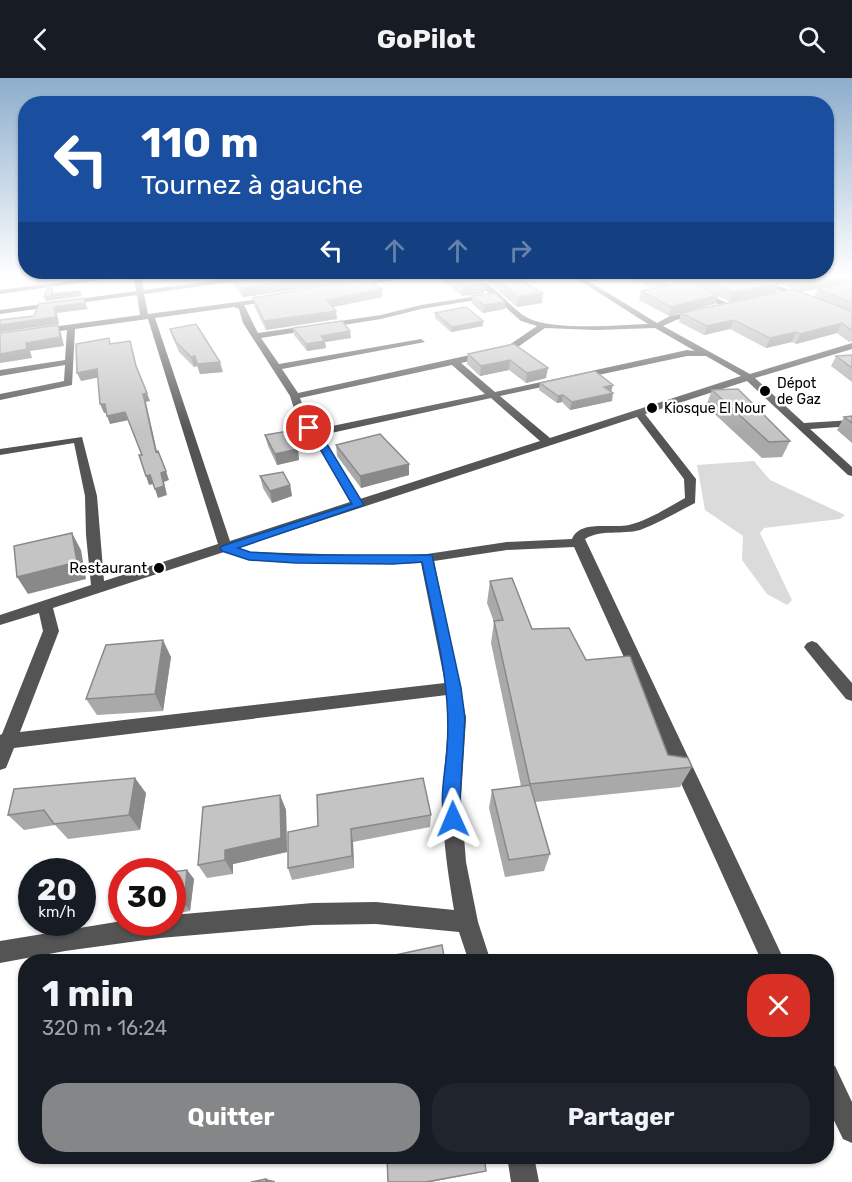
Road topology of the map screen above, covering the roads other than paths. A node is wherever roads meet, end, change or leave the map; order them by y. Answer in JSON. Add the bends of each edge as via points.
{"nodes":[{"id":1,"x":71,"y":328,"type":"edge"},
{"id":2,"x":67,"y":329,"type":"edge"},
{"id":3,"x":152,"y":329,"type":"edge"},
{"id":4,"x":251,"y":329,"type":"edge"},
{"id":5,"x":305,"y":329,"type":"edge"},
{"id":6,"x":538,"y":329,"type":"edge"},
{"id":7,"x":662,"y":329,"type":"edge"},
{"id":8,"x":256,"y":336,"type":"junction"},
{"id":9,"x":0,"y":337,"type":"edge"},
{"id":10,"x":421,"y":342,"type":"dead end"},
{"id":11,"x":852,"y":346,"type":"edge"},
{"id":12,"x":709,"y":354,"type":"junction"},
{"id":13,"x":69,"y":362,"type":"junction"},
{"id":14,"x":454,"y":362,"type":"junction"},
{"id":15,"x":278,"y":367,"type":"junction"},
{"id":16,"x":0,"y":373,"type":"edge"},
{"id":17,"x":749,"y":376,"type":"junction"},
{"id":18,"x":492,"y":394,"type":"junction"},
{"id":19,"x":295,"y":396,"type":"junction"},
{"id":20,"x":0,"y":398,"type":"edge"},
{"id":21,"x":639,"y":413,"type":"junction"},
{"id":22,"x":852,"y":423,"type":"edge"},
{"id":23,"x":801,"y":426,"type":"junction"},
{"id":24,"x":316,"y":433,"type":"junction"},
{"id":25,"x":548,"y":442,"type":"junction"},
{"id":26,"x":0,"y":452,"type":"edge"},
{"id":27,"x":852,"y":473,"type":"edge"},
{"id":28,"x":358,"y":505,"type":"junction"},
{"id":29,"x":579,"y":543,"type":"junction"},
{"id":30,"x":226,"y":548,"type":"junction"},
{"id":31,"x":427,"y":558,"type":"junction"},
{"id":32,"x":98,"y":590,"type":"junction"},
{"id":33,"x":45,"y":606,"type":"junction"},
{"id":34,"x":0,"y":620,"type":"edge"},
{"id":35,"x":812,"y":647,"type":"dead end"},
{"id":36,"x":454,"y":688,"type":"junction"},
{"id":37,"x":852,"y":694,"type":"edge"},
{"id":38,"x":5,"y":741,"type":"edge"},
{"id":39,"x":0,"y":762,"type":"edge"},
{"id":40,"x":467,"y":921,"type":"junction"},
{"id":41,"x":0,"y":952,"type":"edge"},
{"id":42,"x":477,"y":954,"type":"edge"},
{"id":43,"x":770,"y":954,"type":"edge"},
{"id":44,"x":834,"y":1092,"type":"edge"},
{"id":45,"x":852,"y":1130,"type":"edge"},
{"id":46,"x":522,"y":1164,"type":"edge"},
{"id":47,"x":525,"y":1182,"type":"edge"}],
"edges":[{"from":1,"to":13,"type":"street"},
{"from":2,"to":9,"type":"street"},
{"from":3,"to":30,"type":"street"},
{"from":4,"to":8,"type":"street"},
{"from":5,"to":8,"type":"street"},
{"from":6,"to":14,"type":"street","via":[[509,349]]},
{"from":7,"to":12,"type":"street"},
{"from":8,"to":15,"type":"street"},
{"from":10,"to":15,"type":"street"},
{"from":11,"to":17,"type":"street"},
{"from":12,"to":17,"type":"street"},
{"from":12,"to":18,"type":"street","via":[[687,353]]},
{"from":13,"to":16,"type":"street"},
{"from":13,"to":20,"type":"street","via":[[69,383]]},
{"from":14,"to":18,"type":"street"},
{"from":14,"to":19,"type":"street"},
{"from":15,"to":19,"type":"street"},
{"from":17,"to":21,"type":"street"},
{"from":17,"to":23,"type":"street"},
{"from":18,"to":24,"type":"street"},
{"from":18,"to":25,"type":"street"},
{"from":19,"to":24,"type":"street","via":[[304,424]]},
{"from":21,"to":25,"type":"street"},
{"from":21,"to":29,"type":"street","via":[[690,479],[691,500],[627,529],[581,535]]},
{"from":22,"to":23,"type":"street"},
{"from":23,"to":27,"type":"street"},
{"from":24,"to":28,"type":"street"},
{"from":25,"to":28,"type":"street"},
{"from":26,"to":32,"type":"street","via":[[78,439],[91,496]]},
{"from":28,"to":30,"type":"street"},
{"from":29,"to":31,"type":"street","via":[[507,546]]},
{"from":29,"to":43,"type":"street"},
{"from":30,"to":31,"type":"street","via":[[249,556],[296,559]]},
{"from":30,"to":32,"type":"street"},
{"from":31,"to":36,"type":"street"},
{"from":32,"to":33,"type":"street"},
{"from":33,"to":34,"type":"street"},
{"from":33,"to":38,"type":"street","via":[[51,631]]},
{"from":35,"to":37,"type":"street"},
{"from":36,"to":38,"type":"street"},
{"from":36,"to":40,"type":"street","via":[[458,718],[452,798],[456,862]]},
{"from":38,"to":39,"type":"street"},
{"from":40,"to":41,"type":"street","via":[[376,913],[313,914],[160,927]]},
{"from":40,"to":42,"type":"street"},
{"from":44,"to":45,"type":"street"},
{"from":46,"to":47,"type":"street"}]}
